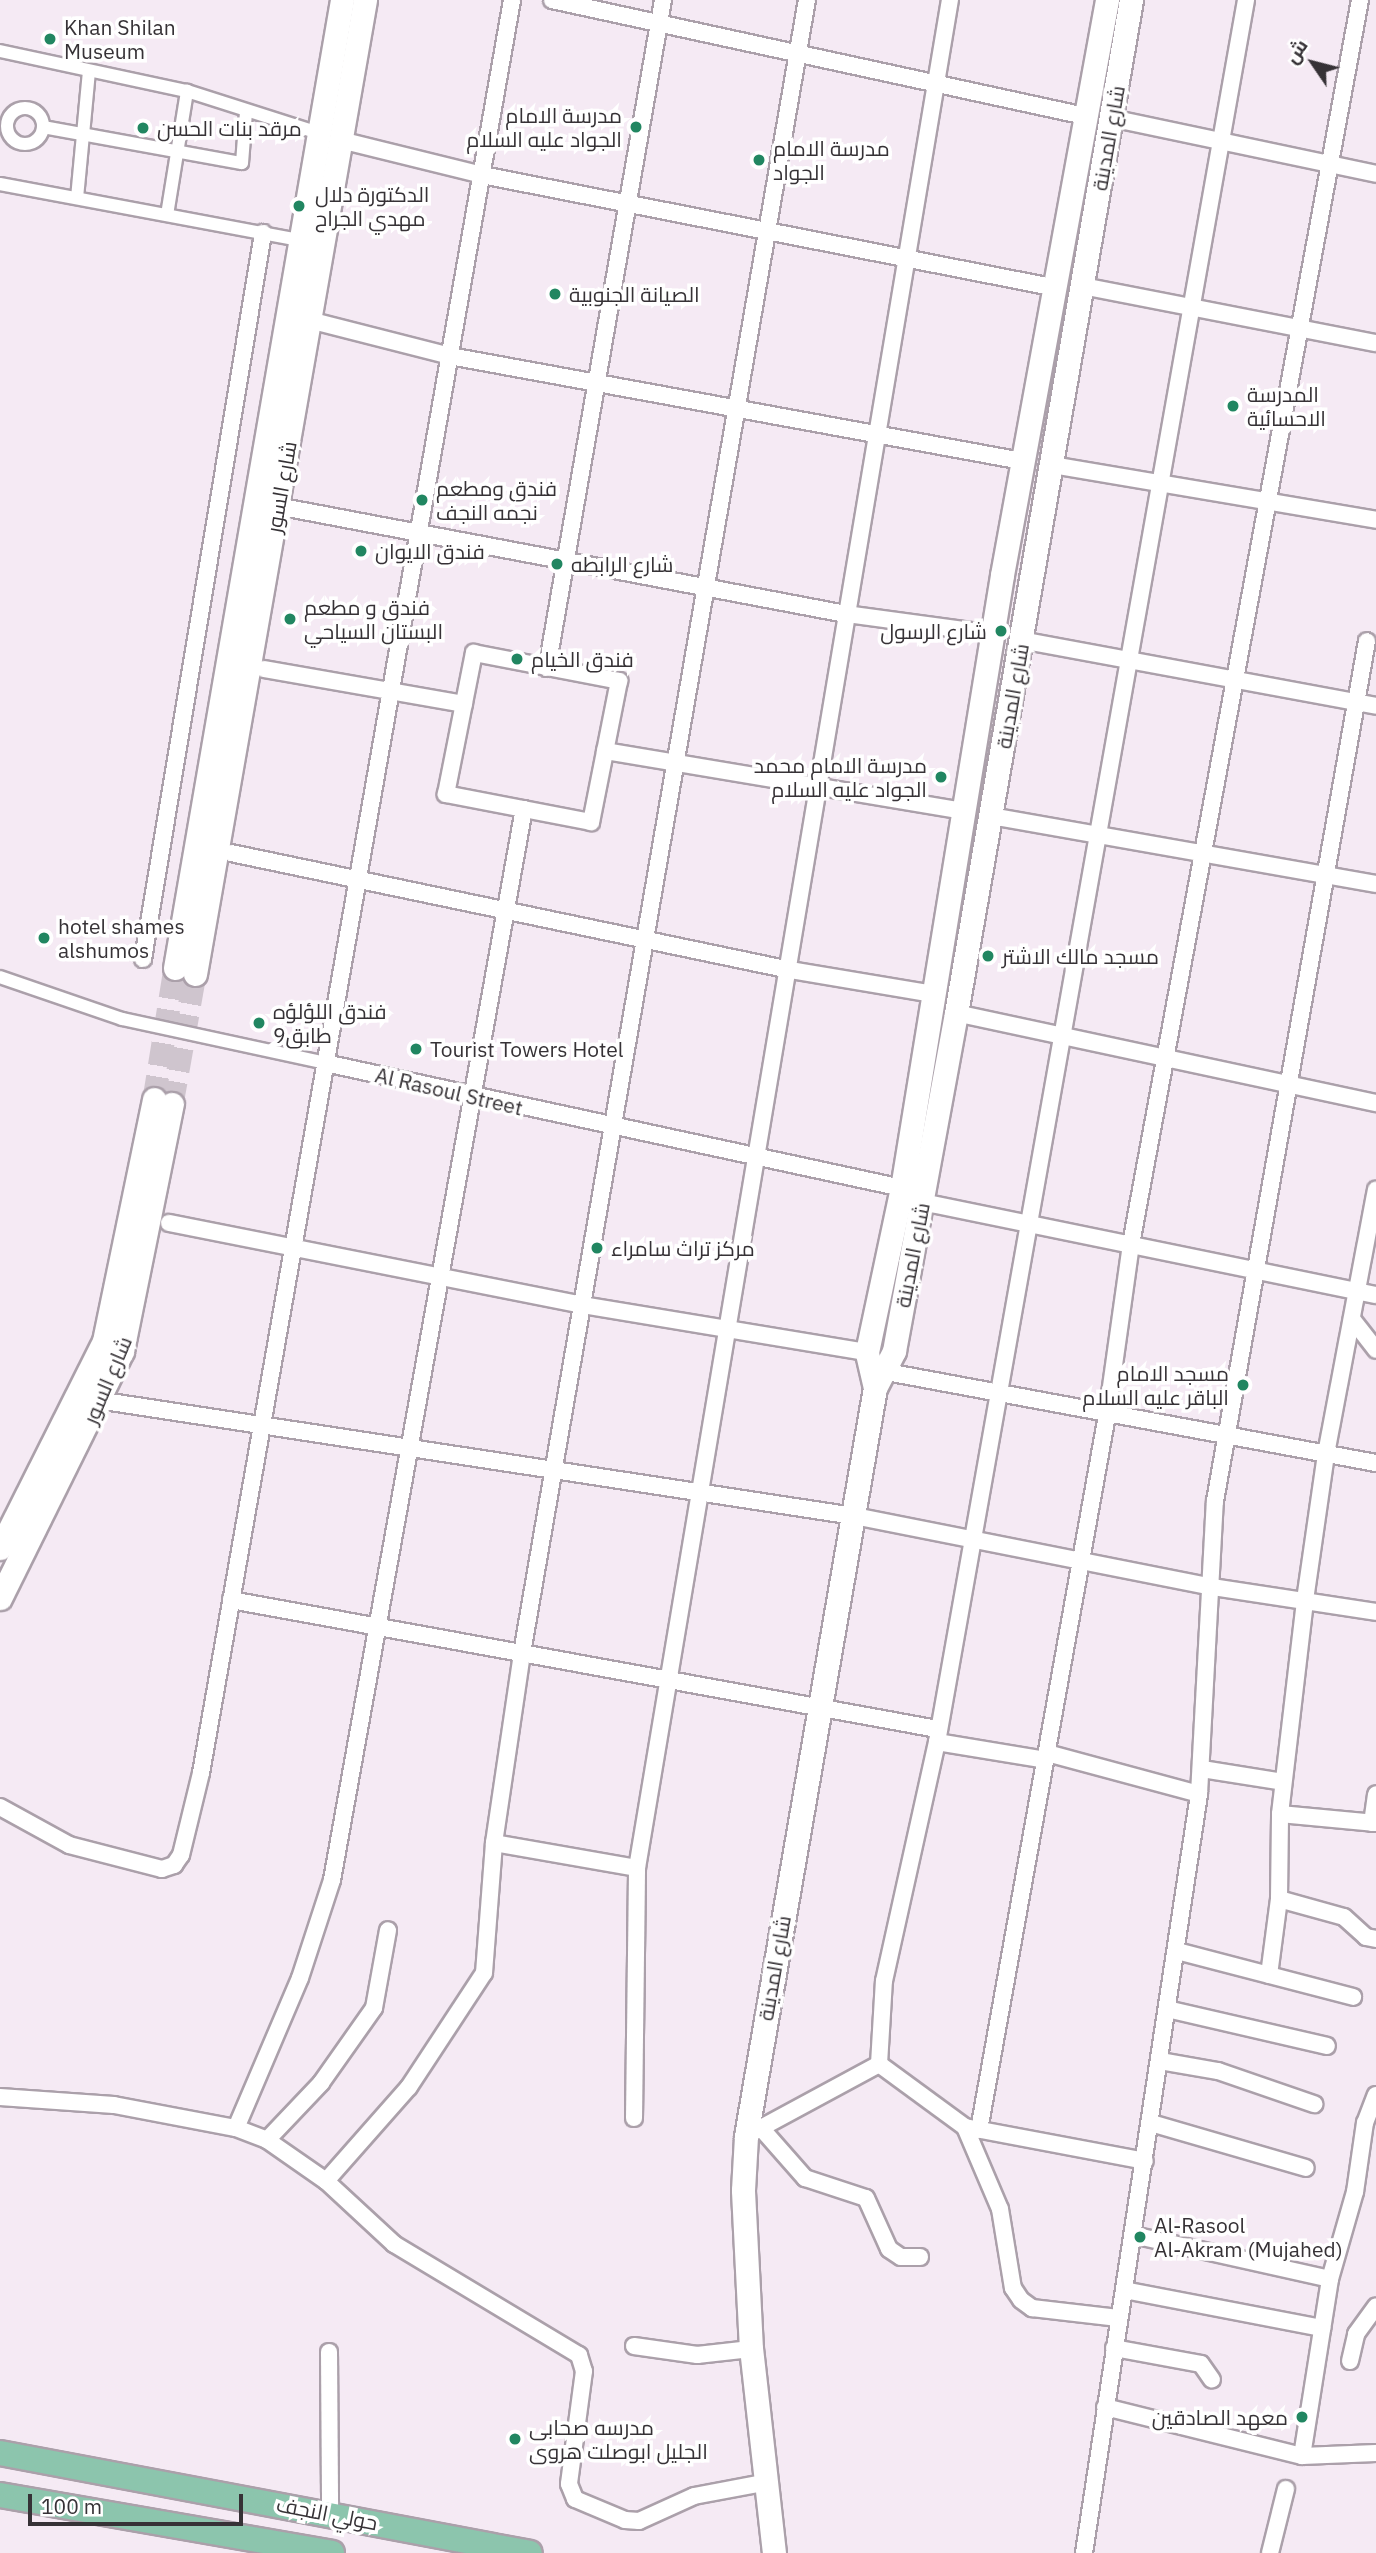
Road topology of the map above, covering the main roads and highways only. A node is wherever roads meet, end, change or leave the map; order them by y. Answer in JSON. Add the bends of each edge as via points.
{"nodes":[{"id":1,"x":342,"y":0,"type":"edge"},
{"id":2,"x":365,"y":0,"type":"edge"},
{"id":3,"x":1107,"y":0,"type":"edge"},
{"id":4,"x":1131,"y":0,"type":"edge"},
{"id":5,"x":330,"y":136,"type":"junction"},
{"id":6,"x":874,"y":1370,"type":"junction"},
{"id":7,"x":0,"y":1548,"type":"edge"},
{"id":8,"x":0,"y":1598,"type":"edge"},
{"id":9,"x":0,"y":2453,"type":"edge"},
{"id":10,"x":0,"y":2495,"type":"edge"},
{"id":11,"x":272,"y":2503,"type":"junction"},
{"id":12,"x":330,"y":2514,"type":"junction"},
{"id":13,"x":266,"y":2541,"type":"junction"},
{"id":14,"x":318,"y":2552,"type":"edge"},
{"id":15,"x":530,"y":2553,"type":"edge"},
{"id":16,"x":774,"y":2553,"type":"edge"}],
"edges":[{"from":1,"to":5,"type":"main road","name":"شارع السور"},
{"from":2,"to":5,"type":"main road","name":"شارع السور"},
{"from":3,"to":6,"type":"main road","name":"شارع المدينة","via":[[1022,461]]},
{"from":4,"to":6,"type":"main road","name":"شارع المدينة","via":[[922,1202],[894,1351]]},
{"from":5,"to":5,"type":"main road","name":"شارع السور","via":[[309,320],[277,506],[185,971],[300,240]]},
{"from":6,"to":16,"type":"main road","name":"شارع المدينة","via":[[743,2190],[751,2349]]},
{"from":7,"to":8,"type":"main road","name":"شارع السور","via":[[78,1394],[110,1318],[163,1102],[129,1327],[100,1401]]},
{"from":9,"to":11,"type":"main road","name":"حولي النجف"},
{"from":10,"to":13,"type":"main road"},
{"from":11,"to":12,"type":"main road","name":"حولي النجف"},
{"from":11,"to":13,"type":"main road","via":[[284,2511],[287,2525],[279,2537]]},
{"from":12,"to":14,"type":"main road","via":[[317,2518],[310,2530]]},
{"from":12,"to":15,"type":"main road","name":"حولي النجف"},
{"from":13,"to":14,"type":"main road"}]}
